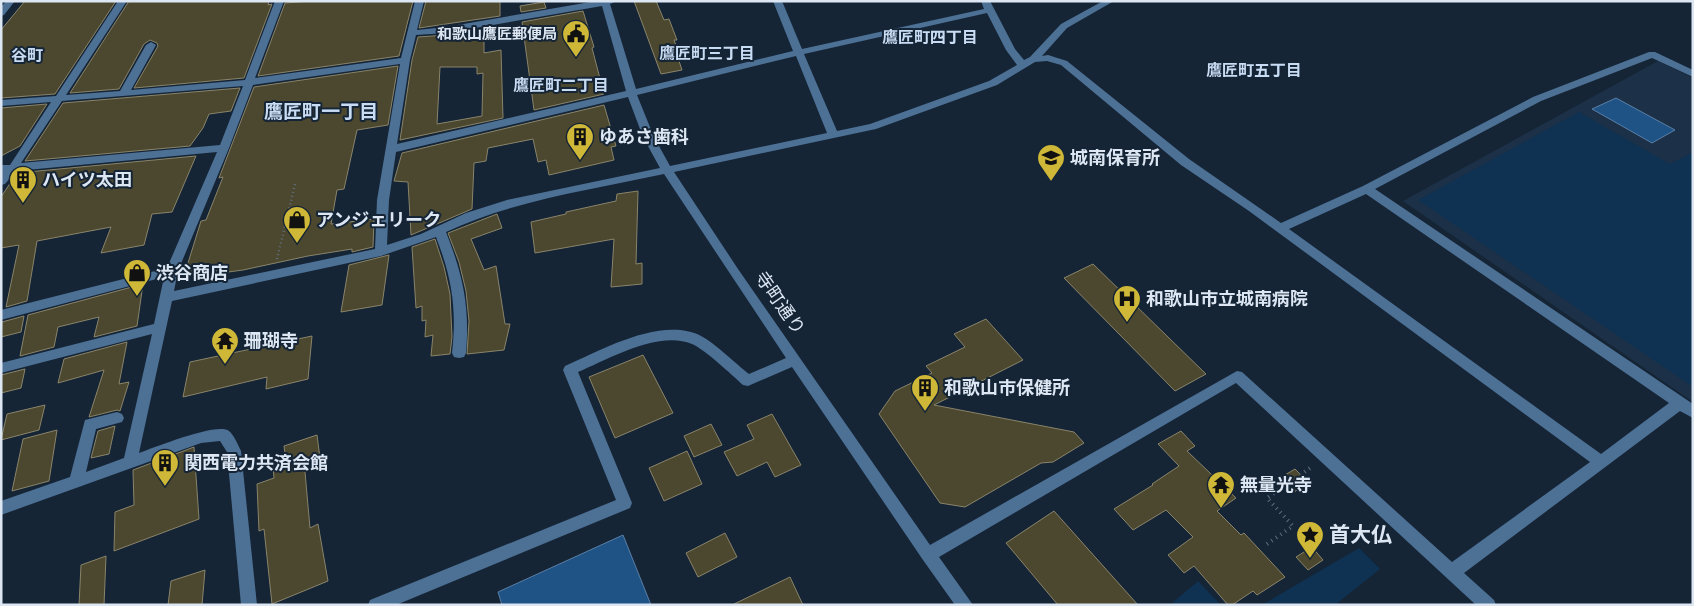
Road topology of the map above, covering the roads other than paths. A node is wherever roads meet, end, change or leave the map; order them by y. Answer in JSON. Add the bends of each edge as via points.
{"nodes":[{"id":1,"x":11,"y":1,"type":"edge"},
{"id":2,"x":123,"y":1,"type":"edge"},
{"id":3,"x":280,"y":1,"type":"edge"},
{"id":4,"x":420,"y":1,"type":"edge"},
{"id":5,"x":777,"y":1,"type":"edge"},
{"id":6,"x":1110,"y":1,"type":"edge"},
{"id":7,"x":608,"y":2,"type":"edge"},
{"id":8,"x":1094,"y":4,"type":"edge"},
{"id":9,"x":988,"y":6,"type":"edge"},
{"id":10,"x":1,"y":13,"type":"edge"},
{"id":11,"x":412,"y":33,"type":"junction"},
{"id":12,"x":151,"y":45,"type":"dead end"},
{"id":13,"x":798,"y":52,"type":"junction"},
{"id":14,"x":405,"y":60,"type":"junction"},
{"id":15,"x":1028,"y":63,"type":"junction"},
{"id":16,"x":1693,"y":74,"type":"edge"},
{"id":17,"x":251,"y":80,"type":"junction"},
{"id":18,"x":632,"y":91,"type":"junction"},
{"id":19,"x":124,"y":93,"type":"junction"},
{"id":20,"x":58,"y":99,"type":"junction"},
{"id":21,"x":1,"y":103,"type":"edge"},
{"id":22,"x":834,"y":136,"type":"junction"},
{"id":23,"x":224,"y":148,"type":"junction"},
{"id":24,"x":392,"y":149,"type":"junction"},
{"id":25,"x":13,"y":168,"type":"junction"},
{"id":26,"x":1,"y":169,"type":"edge"},
{"id":27,"x":667,"y":170,"type":"junction"},
{"id":28,"x":1,"y":181,"type":"edge"},
{"id":29,"x":1368,"y":189,"type":"junction"},
{"id":30,"x":1280,"y":228,"type":"junction"},
{"id":31,"x":439,"y":230,"type":"junction"},
{"id":32,"x":381,"y":252,"type":"junction"},
{"id":33,"x":172,"y":271,"type":"junction"},
{"id":34,"x":168,"y":297,"type":"junction"},
{"id":35,"x":1,"y":316,"type":"edge"},
{"id":36,"x":160,"y":327,"type":"junction"},
{"id":37,"x":458,"y":353,"type":"dead end"},
{"id":38,"x":795,"y":360,"type":"junction"},
{"id":39,"x":1,"y":368,"type":"edge"},
{"id":40,"x":1680,"y":403,"type":"junction"},
{"id":41,"x":1693,"y":412,"type":"edge"},
{"id":42,"x":117,"y":418,"type":"dead end"},
{"id":43,"x":130,"y":462,"type":"junction"},
{"id":44,"x":1601,"y":462,"type":"junction"},
{"id":45,"x":76,"y":482,"type":"junction"},
{"id":46,"x":1,"y":508,"type":"edge"},
{"id":47,"x":928,"y":555,"type":"junction"},
{"id":48,"x":1452,"y":572,"type":"junction"},
{"id":49,"x":246,"y":604,"type":"edge"},
{"id":50,"x":376,"y":605,"type":"edge"},
{"id":51,"x":965,"y":605,"type":"edge"},
{"id":52,"x":1488,"y":605,"type":"edge"}],
"edges":[{"from":1,"to":10,"type":"street"},
{"from":2,"to":20,"type":"street"},
{"from":3,"to":17,"type":"street"},
{"from":4,"to":11,"type":"street"},
{"from":5,"to":13,"type":"street"},
{"from":6,"to":8,"type":"street"},
{"from":7,"to":11,"type":"street"},
{"from":7,"to":18,"type":"street","name":"寺町通り"},
{"from":8,"to":15,"type":"street","via":[[1064,26]]},
{"from":9,"to":13,"type":"street"},
{"from":9,"to":15,"type":"street","via":[[1011,50]]},
{"from":11,"to":14,"type":"street"},
{"from":12,"to":19,"type":"street"},
{"from":13,"to":18,"type":"street"},
{"from":13,"to":22,"type":"street"},
{"from":14,"to":17,"type":"street"},
{"from":14,"to":24,"type":"street"},
{"from":15,"to":22,"type":"street","via":[[993,83],[872,127]]},
{"from":15,"to":30,"type":"street","via":[[1048,58],[1064,63],[1185,162]]},
{"from":16,"to":29,"type":"street","via":[[1652,54],[1537,99]]},
{"from":17,"to":19,"type":"street"},
{"from":17,"to":23,"type":"street"},
{"from":18,"to":24,"type":"street"},
{"from":18,"to":27,"type":"street","name":"寺町通り","via":[[648,140]]},
{"from":19,"to":20,"type":"street"},
{"from":20,"to":21,"type":"street"},
{"from":20,"to":25,"type":"street"},
{"from":22,"to":27,"type":"street"},
{"from":23,"to":25,"type":"street"},
{"from":23,"to":33,"type":"street"},
{"from":24,"to":32,"type":"street","via":[[383,200]]},
{"from":25,"to":26,"type":"street"},
{"from":25,"to":28,"type":"street"},
{"from":27,"to":31,"type":"street","via":[[510,202]]},
{"from":27,"to":38,"type":"street","name":"寺町通り"},
{"from":29,"to":30,"type":"street"},
{"from":29,"to":40,"type":"street"},
{"from":30,"to":44,"type":"street"},
{"from":31,"to":32,"type":"street"},
{"from":31,"to":37,"type":"street","via":[[455,270],[460,294],[462,325]]},
{"from":32,"to":34,"type":"street"},
{"from":33,"to":34,"type":"street"},
{"from":33,"to":35,"type":"street"},
{"from":34,"to":36,"type":"street"},
{"from":36,"to":39,"type":"street"},
{"from":36,"to":43,"type":"street"},
{"from":38,"to":47,"type":"street","name":"寺町通り"},
{"from":38,"to":50,"type":"street","via":[[748,380],[697,340],[677,335],[633,343],[570,370],[625,503]]},
{"from":40,"to":41,"type":"street"},
{"from":40,"to":44,"type":"street"},
{"from":42,"to":45,"type":"street","via":[[90,424]]},
{"from":43,"to":45,"type":"street"},
{"from":43,"to":49,"type":"street","via":[[201,437],[224,435],[234,451]]},
{"from":44,"to":48,"type":"street"},
{"from":45,"to":46,"type":"street"},
{"from":47,"to":48,"type":"street","via":[[1237,376]]},
{"from":47,"to":51,"type":"street","name":"寺町通り"},
{"from":48,"to":52,"type":"street"}]}
